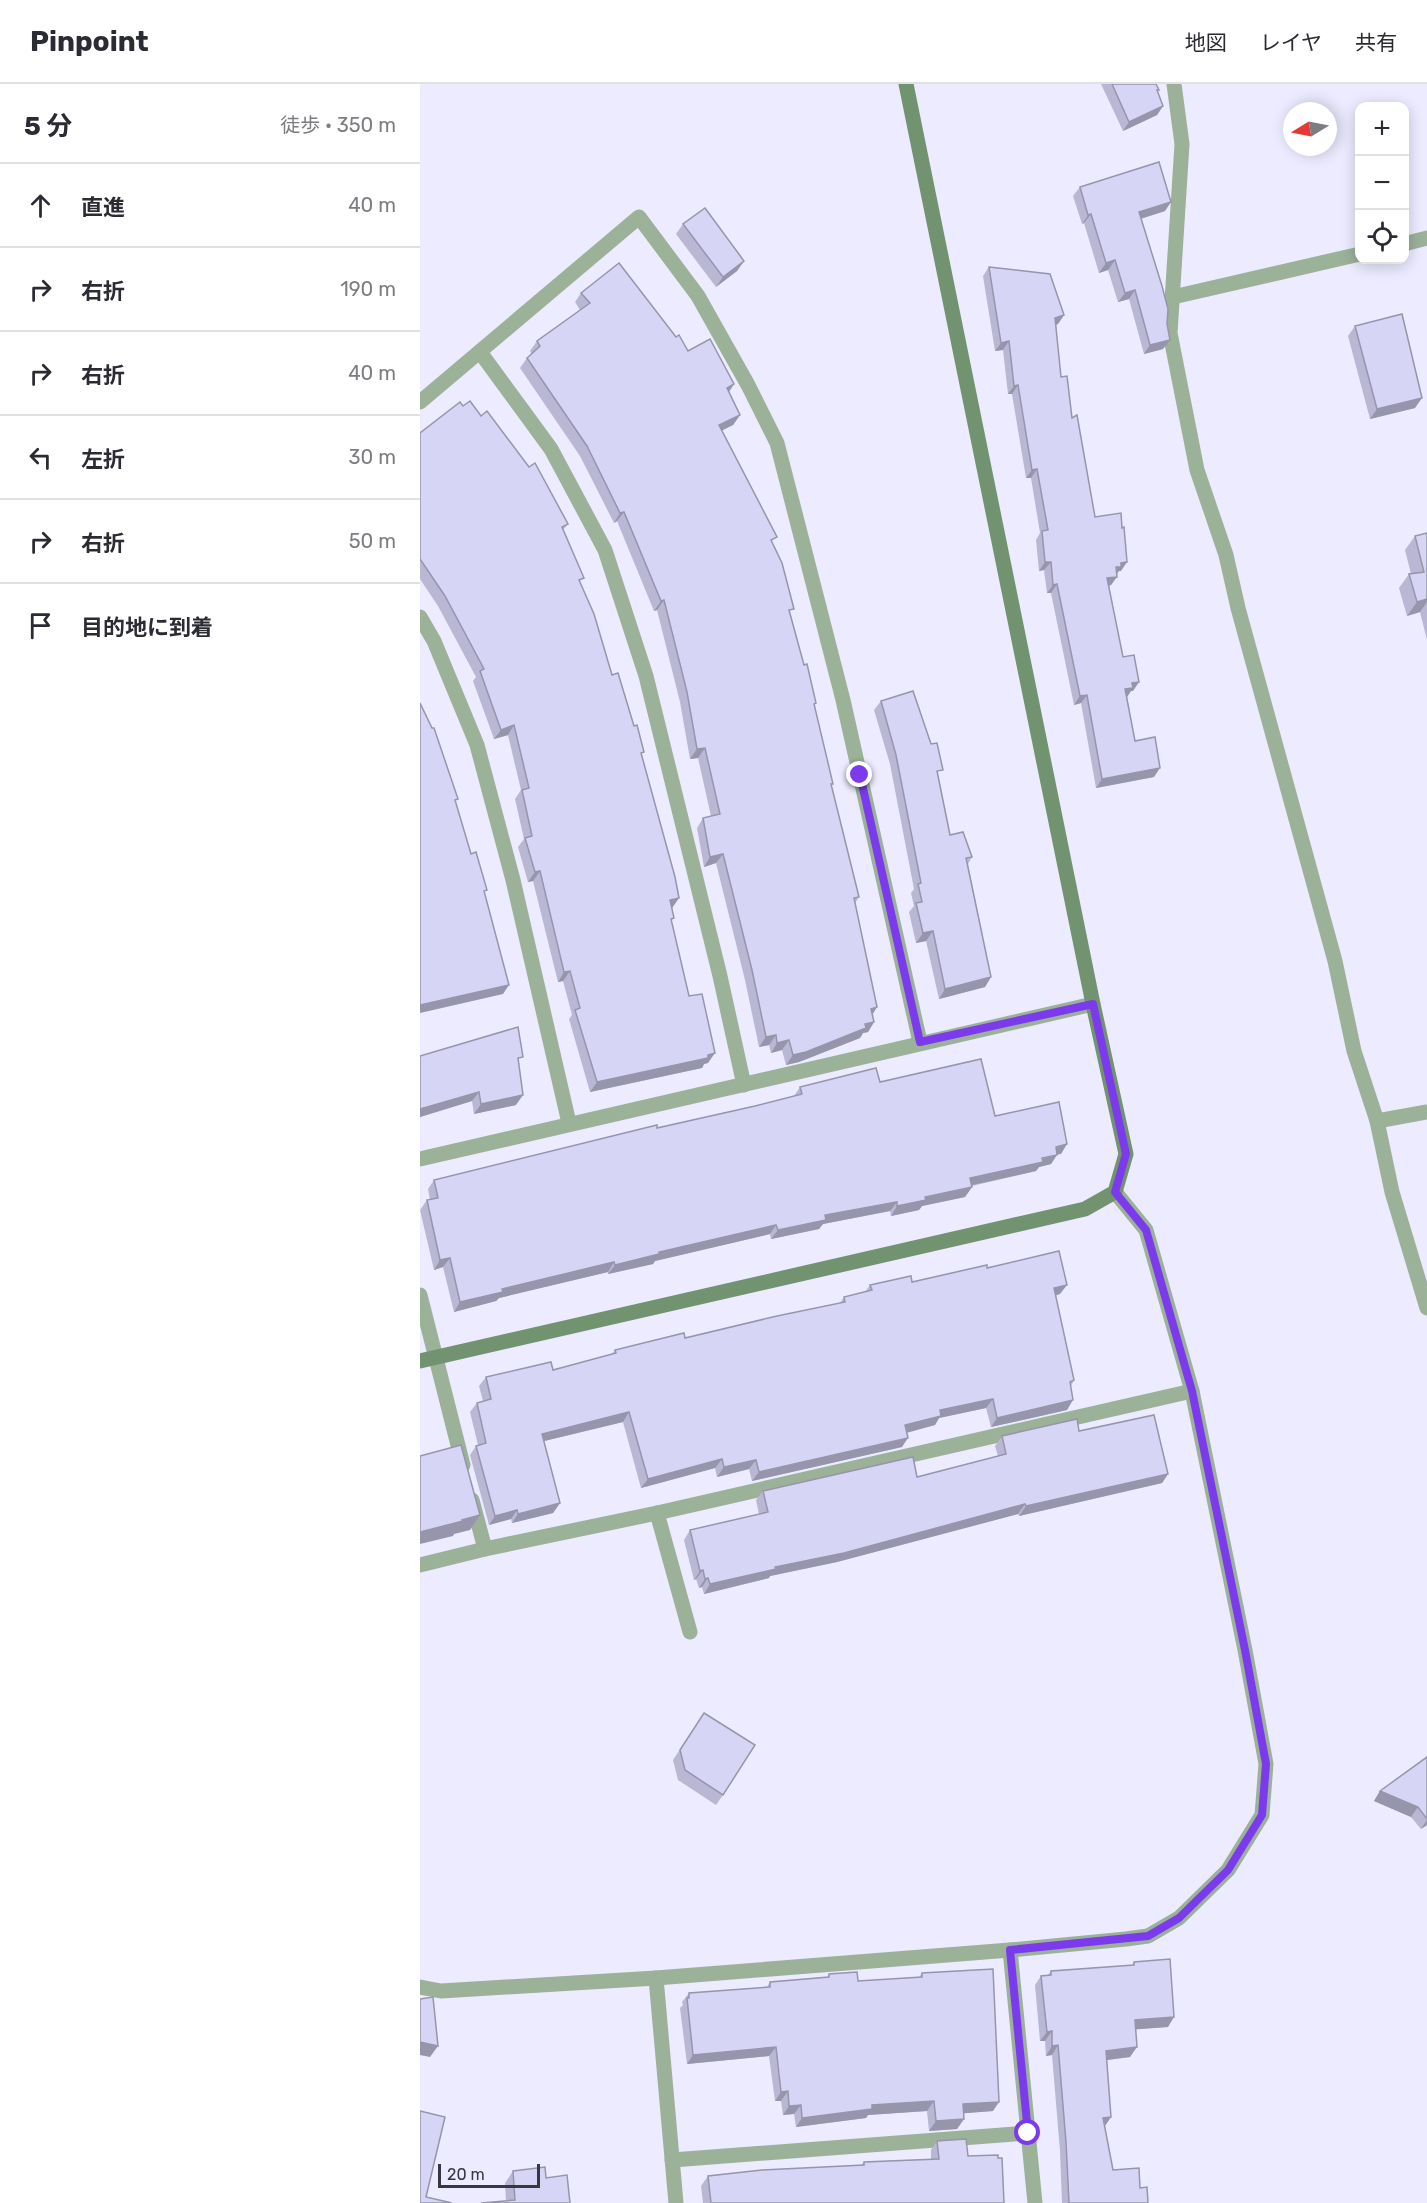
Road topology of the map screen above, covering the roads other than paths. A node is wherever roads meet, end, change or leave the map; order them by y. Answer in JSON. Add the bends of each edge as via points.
{"nodes":[{"id":1,"x":906,"y":84,"type":"edge"},
{"id":2,"x":1174,"y":84,"type":"edge"},
{"id":3,"x":1427,"y":238,"type":"edge"},
{"id":4,"x":1409,"y":243,"type":"edge"},
{"id":5,"x":1355,"y":255,"type":"edge"},
{"id":6,"x":1173,"y":297,"type":"junction"},
{"id":7,"x":480,"y":352,"type":"junction"},
{"id":8,"x":420,"y":402,"type":"edge"},
{"id":9,"x":420,"y":617,"type":"edge"},
{"id":10,"x":1093,"y":1004,"type":"junction"},
{"id":11,"x":920,"y":1042,"type":"junction"},
{"id":12,"x":744,"y":1085,"type":"junction"},
{"id":13,"x":1427,"y":1112,"type":"edge"},
{"id":14,"x":1377,"y":1121,"type":"junction"},
{"id":15,"x":569,"y":1123,"type":"junction"},
{"id":16,"x":420,"y":1158,"type":"edge"},
{"id":17,"x":1115,"y":1192,"type":"junction"},
{"id":18,"x":420,"y":1295,"type":"edge"},
{"id":19,"x":1427,"y":1308,"type":"edge"},
{"id":20,"x":427,"y":1360,"type":"edge"},
{"id":21,"x":1192,"y":1391,"type":"junction"},
{"id":22,"x":657,"y":1513,"type":"junction"},
{"id":23,"x":485,"y":1549,"type":"junction"},
{"id":24,"x":420,"y":1565,"type":"edge"},
{"id":25,"x":690,"y":1632,"type":"dead end"},
{"id":26,"x":1010,"y":1950,"type":"junction"},
{"id":27,"x":656,"y":1978,"type":"junction"},
{"id":28,"x":420,"y":1987,"type":"edge"},
{"id":29,"x":1028,"y":2133,"type":"junction"},
{"id":30,"x":672,"y":2160,"type":"junction"},
{"id":31,"x":676,"y":2203,"type":"edge"},
{"id":32,"x":1035,"y":2203,"type":"edge"}],
"edges":[{"from":1,"to":10,"type":"street"},
{"from":2,"to":6,"type":"street","via":[[1182,144]]},
{"from":3,"to":4,"type":"street"},
{"from":5,"to":6,"type":"street"},
{"from":6,"to":14,"type":"street","via":[[1170,333],[1197,470],[1226,555],[1335,961],[1354,1051]]},
{"from":7,"to":8,"type":"street"},
{"from":7,"to":11,"type":"street","via":[[639,217],[698,296],[777,443],[843,700]]},
{"from":7,"to":12,"type":"street","via":[[551,449],[605,550],[646,676]]},
{"from":9,"to":15,"type":"street","via":[[434,641],[477,745],[513,880]]},
{"from":10,"to":11,"type":"street"},
{"from":10,"to":17,"type":"street","via":[[1126,1154]]},
{"from":11,"to":12,"type":"street"},
{"from":12,"to":15,"type":"street"},
{"from":13,"to":14,"type":"street"},
{"from":14,"to":19,"type":"street","via":[[1392,1192]]},
{"from":15,"to":16,"type":"street"},
{"from":17,"to":20,"type":"street","via":[[1085,1209]]},
{"from":17,"to":21,"type":"street","via":[[1146,1230]]},
{"from":18,"to":20,"type":"street"},
{"from":20,"to":23,"type":"street"},
{"from":21,"to":22,"type":"street"},
{"from":21,"to":26,"type":"street","via":[[1266,1764],[1262,1815],[1228,1870],[1179,1918],[1148,1936]]},
{"from":22,"to":23,"type":"street"},
{"from":22,"to":25,"type":"street"},
{"from":23,"to":24,"type":"street"},
{"from":26,"to":27,"type":"street"},
{"from":26,"to":29,"type":"street"},
{"from":27,"to":28,"type":"street","via":[[441,1991]]},
{"from":27,"to":30,"type":"street"},
{"from":29,"to":30,"type":"street"},
{"from":29,"to":32,"type":"street"},
{"from":30,"to":31,"type":"street"}]}
